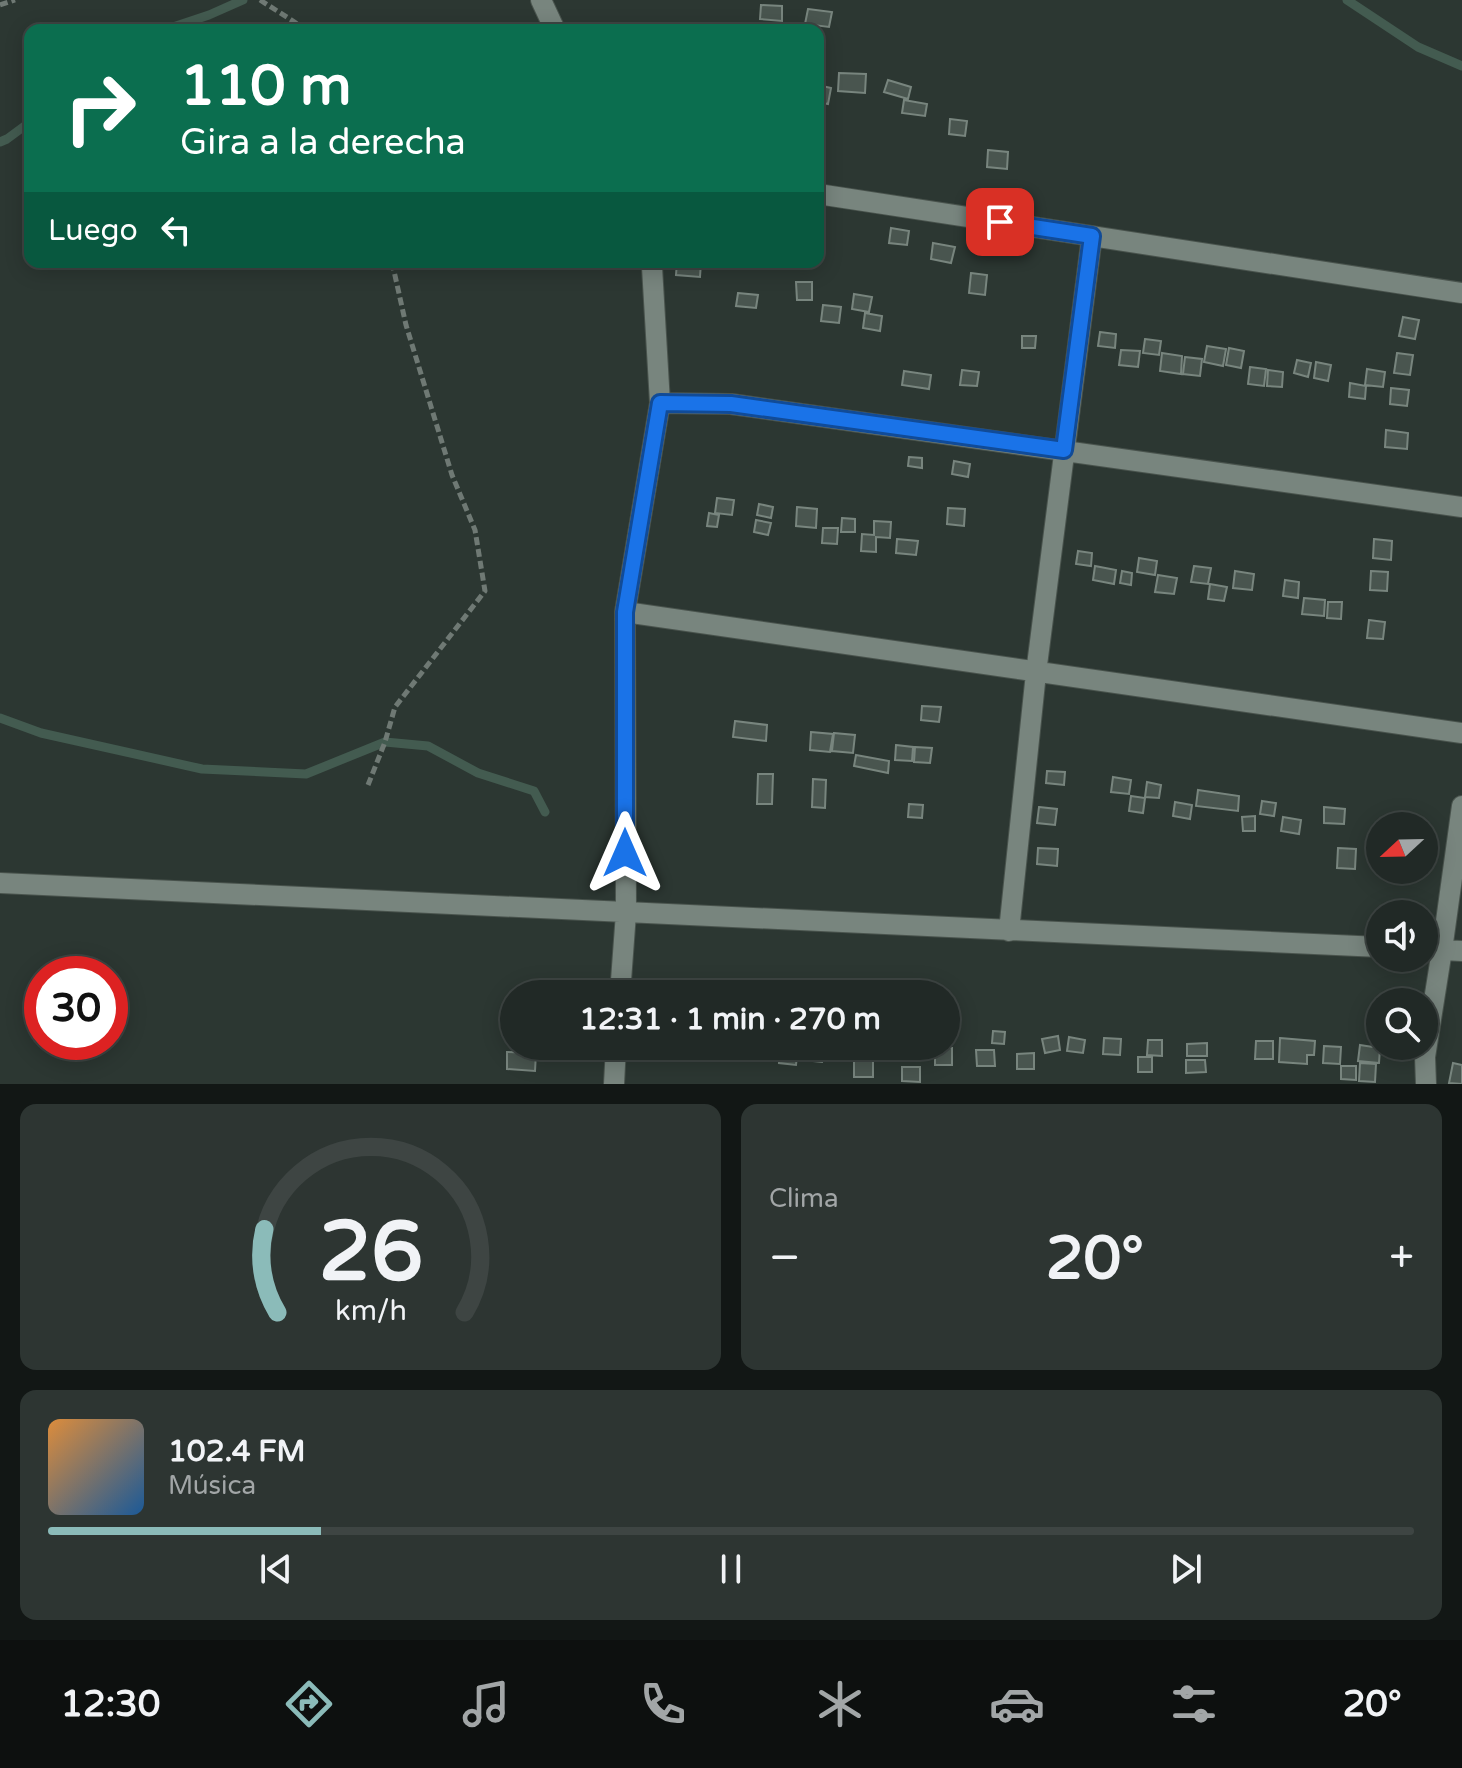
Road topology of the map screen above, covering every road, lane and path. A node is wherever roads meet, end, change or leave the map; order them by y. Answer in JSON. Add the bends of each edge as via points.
{"nodes":[{"id":1,"x":15,"y":0,"type":"edge"},
{"id":2,"x":260,"y":0,"type":"edge"},
{"id":3,"x":541,"y":0,"type":"edge"},
{"id":4,"x":0,"y":5,"type":"edge"},
{"id":5,"x":297,"y":24,"type":"edge"},
{"id":6,"x":552,"y":24,"type":"edge"},
{"id":7,"x":824,"y":195,"type":"edge"},
{"id":8,"x":1092,"y":236,"type":"junction"},
{"id":9,"x":393,"y":268,"type":"edge"},
{"id":10,"x":652,"y":268,"type":"edge"},
{"id":11,"x":1462,"y":293,"type":"edge"},
{"id":12,"x":660,"y":403,"type":"junction"},
{"id":13,"x":1064,"y":450,"type":"junction"},
{"id":14,"x":1462,"y":507,"type":"edge"},
{"id":15,"x":625,"y":612,"type":"junction"},
{"id":16,"x":1036,"y":673,"type":"junction"},
{"id":17,"x":1462,"y":733,"type":"edge"},
{"id":18,"x":368,"y":785,"type":"dead end"},
{"id":19,"x":1462,"y":806,"type":"edge"},
{"id":20,"x":0,"y":883,"type":"edge"},
{"id":21,"x":626,"y":913,"type":"junction"},
{"id":22,"x":1009,"y":931,"type":"junction"},
{"id":23,"x":1366,"y":946,"type":"edge"},
{"id":24,"x":1443,"y":950,"type":"edge"},
{"id":25,"x":621,"y":980,"type":"edge"},
{"id":26,"x":615,"y":1060,"type":"edge"},
{"id":27,"x":614,"y":1084,"type":"edge"},
{"id":28,"x":1426,"y":1084,"type":"edge"}],
"edges":[{"from":1,"to":4,"type":"path"},
{"from":2,"to":5,"type":"path"},
{"from":3,"to":6,"type":"street"},
{"from":7,"to":8,"type":"street"},
{"from":8,"to":11,"type":"street"},
{"from":8,"to":13,"type":"street"},
{"from":9,"to":18,"type":"path","via":[[452,475],[475,530],[485,591],[395,707]]},
{"from":10,"to":12,"type":"street"},
{"from":12,"to":13,"type":"street","via":[[731,404]]},
{"from":12,"to":15,"type":"street"},
{"from":13,"to":14,"type":"street"},
{"from":13,"to":16,"type":"street"},
{"from":15,"to":16,"type":"street"},
{"from":15,"to":21,"type":"street"},
{"from":16,"to":17,"type":"street"},
{"from":16,"to":22,"type":"street"},
{"from":19,"to":24,"type":"street"},
{"from":20,"to":21,"type":"street"},
{"from":21,"to":22,"type":"street"},
{"from":21,"to":25,"type":"street"},
{"from":22,"to":23,"type":"street"},
{"from":24,"to":28,"type":"street","via":[[1425,1057]]},
{"from":26,"to":27,"type":"street"}]}
